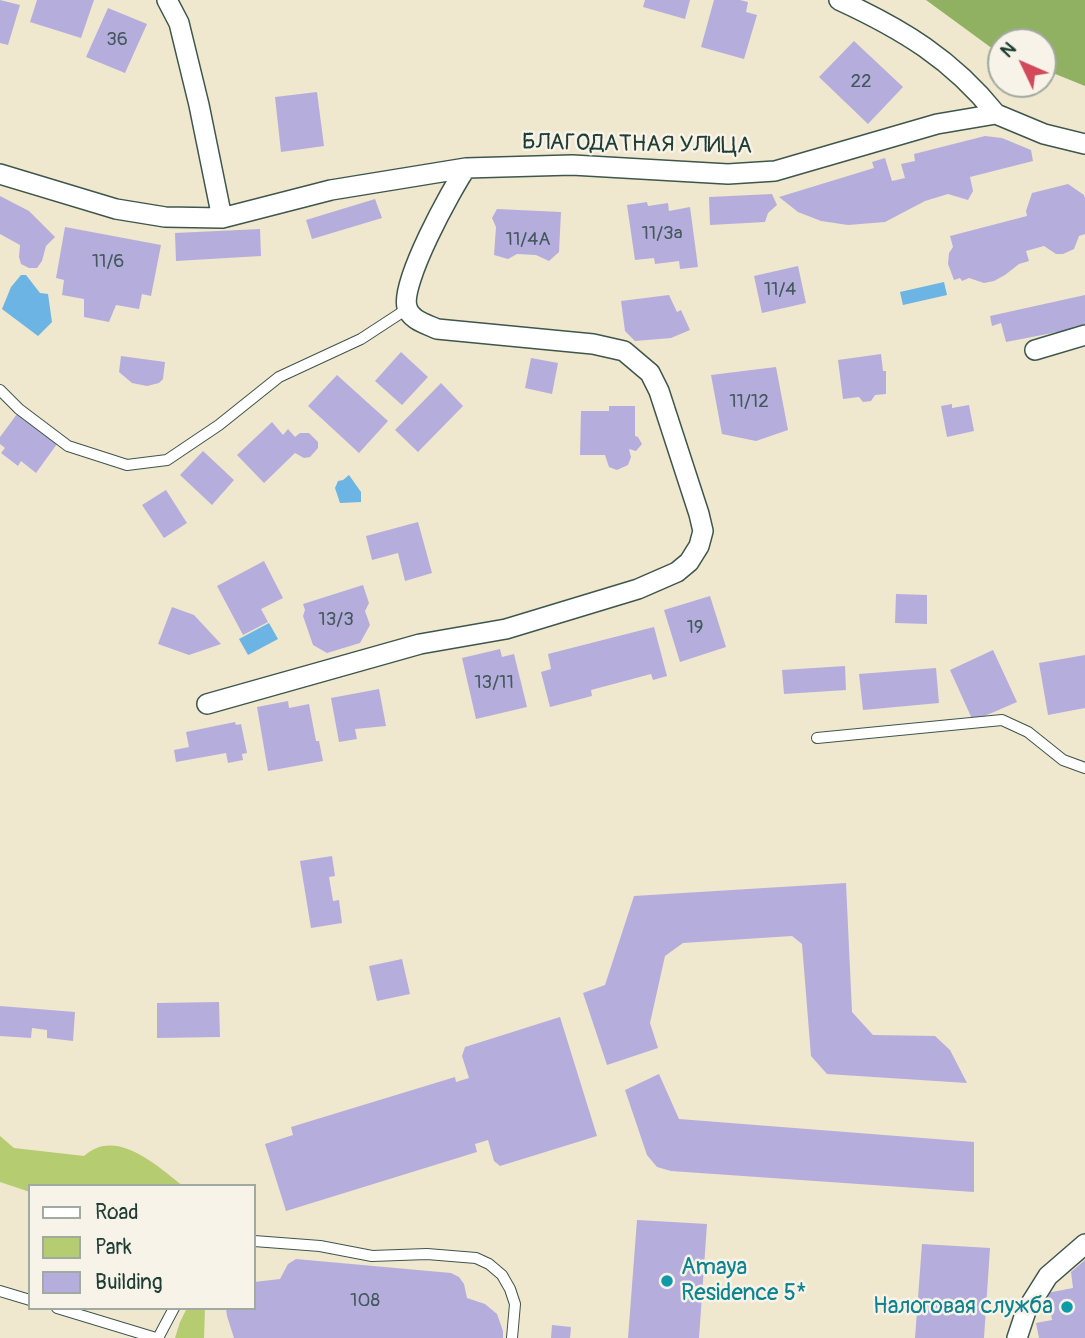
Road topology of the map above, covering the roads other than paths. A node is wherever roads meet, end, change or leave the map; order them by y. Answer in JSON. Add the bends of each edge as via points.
{"nodes":[{"id":1,"x":167,"y":0,"type":"edge"},
{"id":2,"x":839,"y":0,"type":"edge"},
{"id":3,"x":996,"y":114,"type":"junction"},
{"id":4,"x":1085,"y":144,"type":"edge"},
{"id":5,"x":466,"y":168,"type":"junction"},
{"id":6,"x":0,"y":174,"type":"edge"},
{"id":7,"x":222,"y":218,"type":"junction"},
{"id":8,"x":407,"y":309,"type":"junction"},
{"id":9,"x":1085,"y":335,"type":"edge"},
{"id":10,"x":1035,"y":350,"type":"dead end"},
{"id":11,"x":0,"y":390,"type":"edge"},
{"id":12,"x":207,"y":704,"type":"dead end"},
{"id":13,"x":817,"y":738,"type":"dead end"},
{"id":14,"x":1085,"y":768,"type":"edge"},
{"id":15,"x":256,"y":1241,"type":"edge"},
{"id":16,"x":1085,"y":1244,"type":"edge"},
{"id":17,"x":0,"y":1291,"type":"edge"},
{"id":18,"x":28,"y":1299,"type":"edge"},
{"id":19,"x":64,"y":1310,"type":"edge"},
{"id":20,"x":173,"y":1310,"type":"edge"},
{"id":21,"x":157,"y":1338,"type":"edge"},
{"id":22,"x":512,"y":1338,"type":"edge"},
{"id":23,"x":1017,"y":1338,"type":"edge"}],
"edges":[{"from":1,"to":7,"type":"street","via":[[182,34]]},
{"from":2,"to":3,"type":"street","via":[[930,49],[978,91]]},
{"from":3,"to":4,"type":"street","via":[[1044,134]]},
{"from":3,"to":5,"type":"street","name":"БЛАГОДАТНАЯ УЛИЦА","via":[[937,124],[775,172],[728,174],[572,165]]},
{"from":5,"to":7,"type":"street","name":"БЛАГОДАТНАЯ УЛИЦА","via":[[331,190]]},
{"from":5,"to":8,"type":"street","via":[[413,271]]},
{"from":6,"to":7,"type":"street","name":"БЛАГОДАТНАЯ УЛИЦА","via":[[116,209],[165,217]]},
{"from":8,"to":11,"type":"lane","via":[[361,339],[279,377],[166,460],[128,465],[68,446]]},
{"from":8,"to":12,"type":"street","via":[[418,321],[437,328],[593,344],[624,351],[640,363],[659,391],[699,514],[699,546],[677,572],[638,589],[506,629],[419,644]]},
{"from":9,"to":10,"type":"street"},
{"from":13,"to":14,"type":"lane","via":[[1002,720],[1028,732],[1063,760]]},
{"from":15,"to":22,"type":"lane","via":[[372,1256],[475,1258],[502,1275],[510,1289]]},
{"from":16,"to":23,"type":"street","via":[[1048,1276],[1026,1311]]},
{"from":17,"to":18,"type":"lane"},
{"from":19,"to":21,"type":"lane"},
{"from":20,"to":21,"type":"lane"}]}
